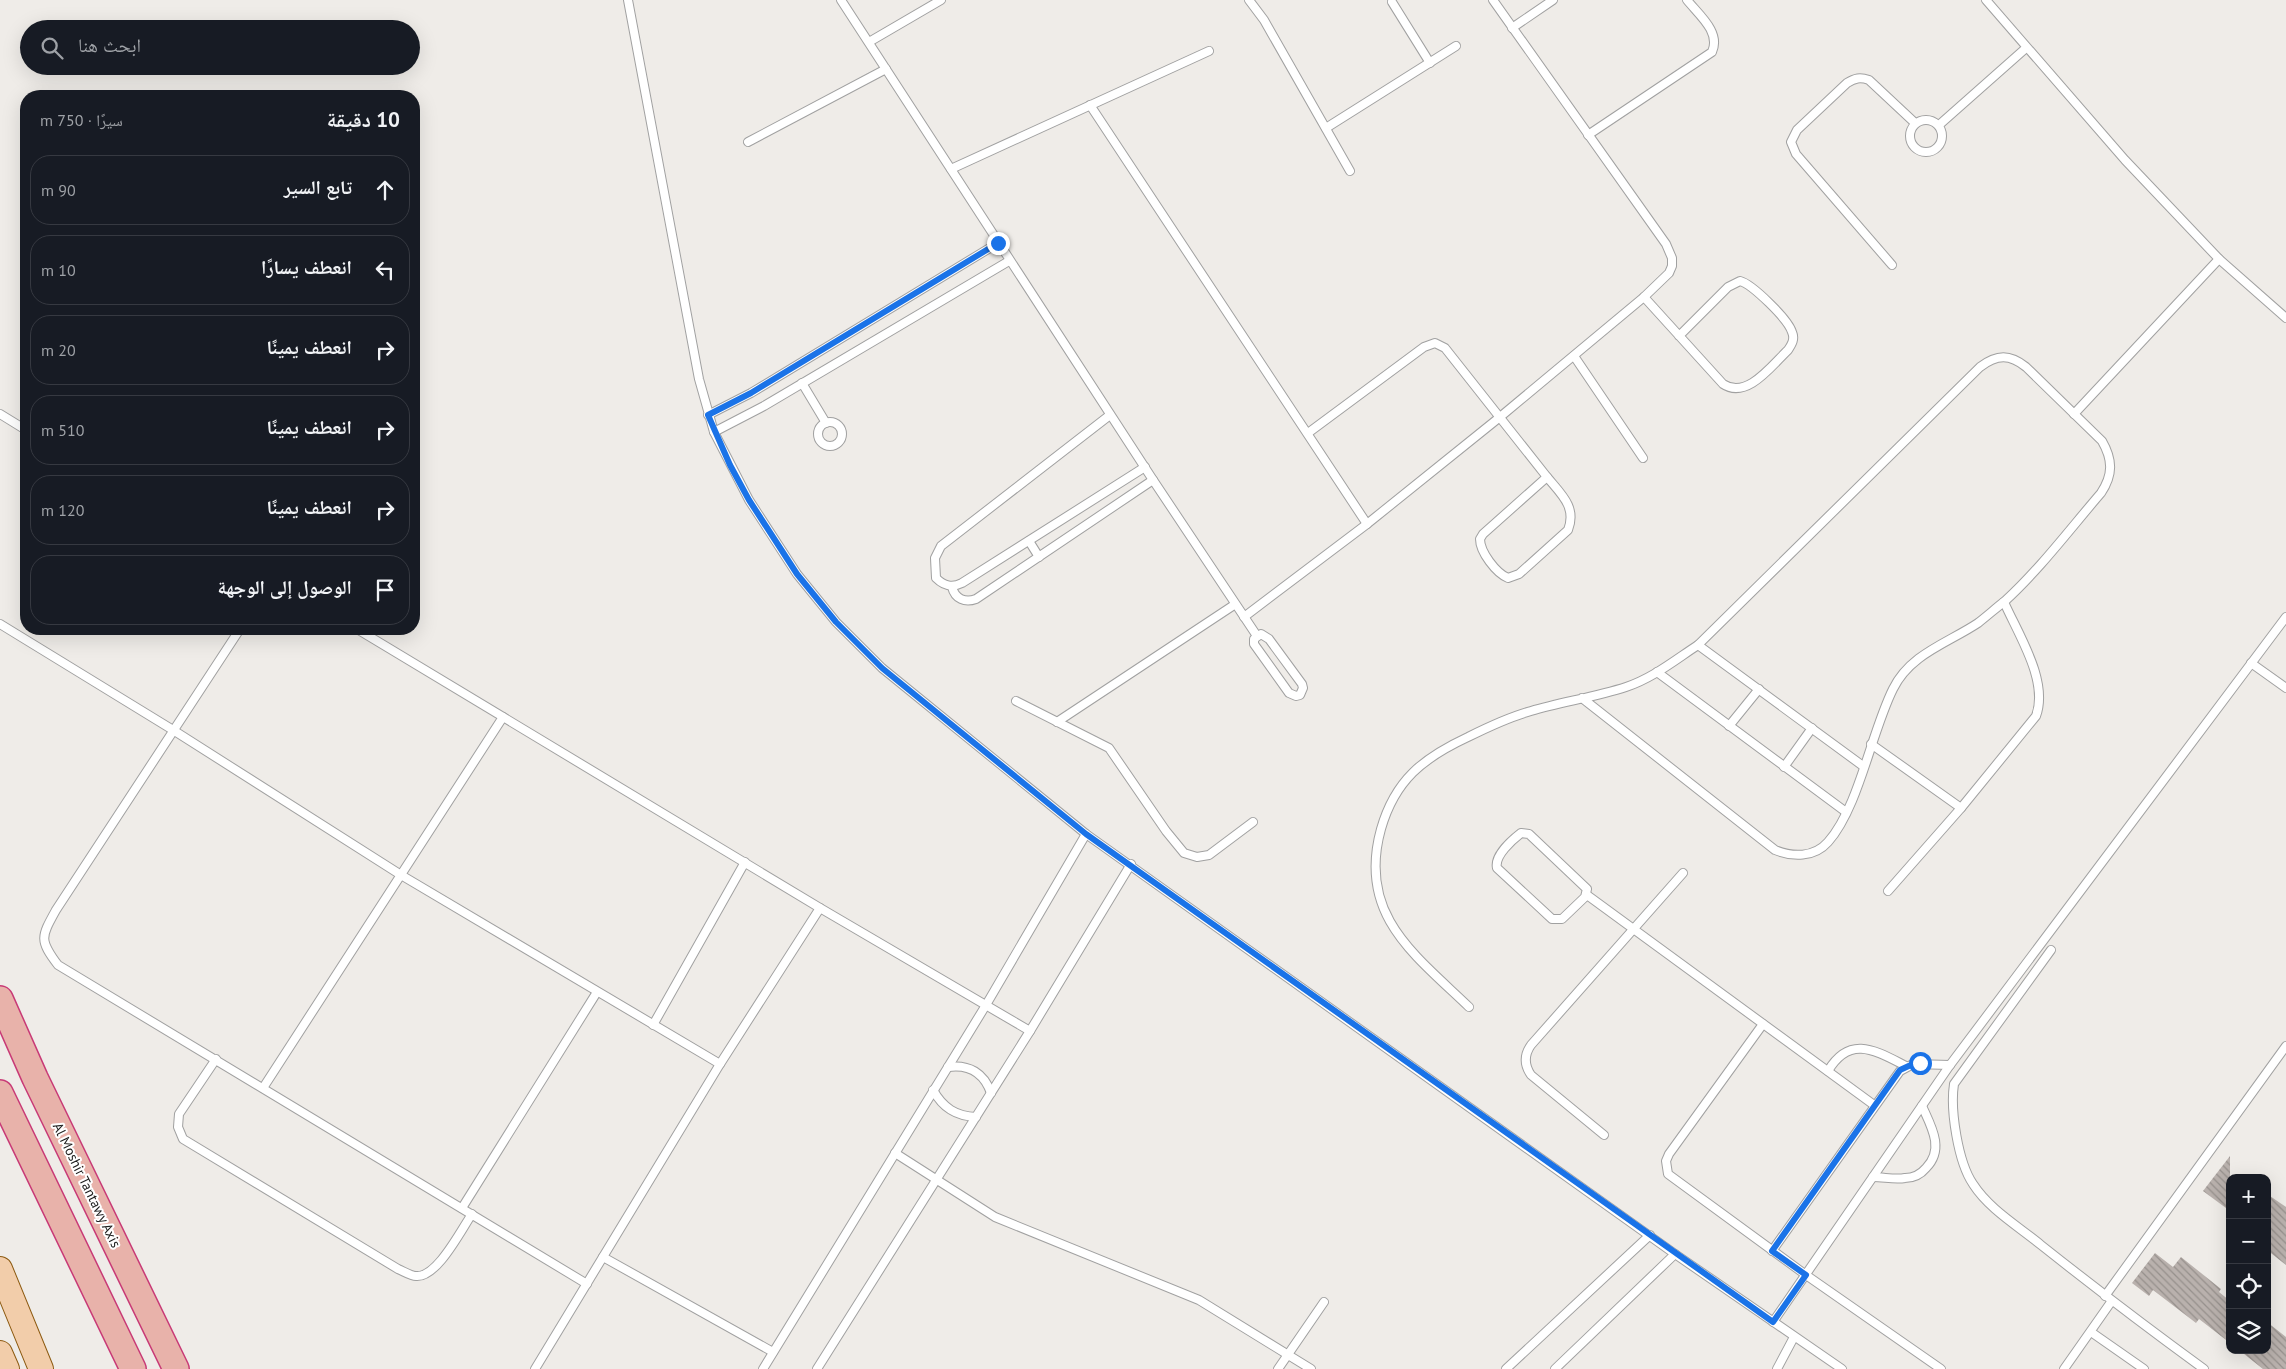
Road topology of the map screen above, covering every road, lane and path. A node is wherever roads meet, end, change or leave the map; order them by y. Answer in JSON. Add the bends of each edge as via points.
{"nodes":[{"id":1,"x":628,"y":0,"type":"edge"},
{"id":2,"x":842,"y":0,"type":"edge"},
{"id":3,"x":941,"y":0,"type":"edge"},
{"id":4,"x":1249,"y":0,"type":"edge"},
{"id":5,"x":1493,"y":0,"type":"edge"},
{"id":6,"x":1553,"y":0,"type":"edge"},
{"id":7,"x":1687,"y":0,"type":"edge"},
{"id":8,"x":1986,"y":0,"type":"edge"},
{"id":9,"x":1392,"y":2,"type":"dead end"},
{"id":10,"x":1512,"y":28,"type":"junction"},
{"id":11,"x":869,"y":42,"type":"junction"},
{"id":12,"x":1456,"y":46,"type":"dead end"},
{"id":13,"x":2026,"y":48,"type":"junction"},
{"id":14,"x":1209,"y":51,"type":"dead end"},
{"id":15,"x":1430,"y":63,"type":"junction"},
{"id":16,"x":886,"y":69,"type":"junction"},
{"id":17,"x":1090,"y":105,"type":"junction"},
{"id":18,"x":1915,"y":123,"type":"junction"},
{"id":19,"x":1939,"y":125,"type":"junction"},
{"id":20,"x":1326,"y":128,"type":"junction"},
{"id":21,"x":1588,"y":135,"type":"junction"},
{"id":22,"x":748,"y":142,"type":"dead end"},
{"id":23,"x":950,"y":169,"type":"junction"},
{"id":24,"x":1350,"y":170,"type":"dead end"},
{"id":25,"x":998,"y":243,"type":"junction"},
{"id":26,"x":2219,"y":259,"type":"junction"},
{"id":27,"x":1010,"y":261,"type":"junction"},
{"id":28,"x":1892,"y":265,"type":"dead end"},
{"id":29,"x":1644,"y":297,"type":"junction"},
{"id":30,"x":2286,"y":318,"type":"edge"},
{"id":31,"x":1679,"y":336,"type":"junction"},
{"id":32,"x":1574,"y":356,"type":"junction"},
{"id":33,"x":802,"y":383,"type":"junction"},
{"id":34,"x":0,"y":414,"type":"edge"},
{"id":35,"x":2074,"y":414,"type":"junction"},
{"id":36,"x":708,"y":415,"type":"junction"},
{"id":37,"x":1110,"y":415,"type":"junction"},
{"id":38,"x":1500,"y":417,"type":"junction"},
{"id":39,"x":826,"y":423,"type":"dead end"},
{"id":40,"x":20,"y":426,"type":"edge"},
{"id":41,"x":714,"y":432,"type":"junction"},
{"id":42,"x":1308,"y":433,"type":"junction"},
{"id":43,"x":1643,"y":458,"type":"dead end"},
{"id":44,"x":1145,"y":467,"type":"junction"},
{"id":45,"x":1547,"y":477,"type":"junction"},
{"id":46,"x":1153,"y":480,"type":"junction"},
{"id":47,"x":1086,"y":504,"type":"junction"},
{"id":48,"x":1095,"y":519,"type":"junction"},
{"id":49,"x":1367,"y":524,"type":"junction"},
{"id":50,"x":1029,"y":541,"type":"junction"},
{"id":51,"x":1039,"y":556,"type":"junction"},
{"id":52,"x":952,"y":586,"type":"junction"},
{"id":53,"x":2004,"y":602,"type":"junction"},
{"id":54,"x":1234,"y":605,"type":"junction"},
{"id":55,"x":1244,"y":617,"type":"junction"},
{"id":56,"x":2286,"y":617,"type":"edge"},
{"id":57,"x":0,"y":624,"type":"edge"},
{"id":58,"x":236,"y":635,"type":"edge"},
{"id":59,"x":367,"y":635,"type":"edge"},
{"id":60,"x":1257,"y":636,"type":"junction"},
{"id":61,"x":1698,"y":645,"type":"junction"},
{"id":62,"x":2251,"y":663,"type":"junction"},
{"id":63,"x":1658,"y":672,"type":"junction"},
{"id":64,"x":2286,"y":688,"type":"edge"},
{"id":65,"x":1759,"y":690,"type":"junction"},
{"id":66,"x":1582,"y":698,"type":"junction"},
{"id":67,"x":1016,"y":701,"type":"dead end"},
{"id":68,"x":503,"y":717,"type":"junction"},
{"id":69,"x":1057,"y":722,"type":"junction"},
{"id":70,"x":1729,"y":726,"type":"junction"},
{"id":71,"x":1812,"y":728,"type":"junction"},
{"id":72,"x":173,"y":730,"type":"junction"},
{"id":73,"x":1872,"y":744,"type":"junction"},
{"id":74,"x":1784,"y":766,"type":"junction"},
{"id":75,"x":1863,"y":766,"type":"junction"},
{"id":76,"x":1961,"y":808,"type":"junction"},
{"id":77,"x":1846,"y":812,"type":"junction"},
{"id":78,"x":1253,"y":822,"type":"dead end"},
{"id":79,"x":1086,"y":834,"type":"junction"},
{"id":80,"x":745,"y":862,"type":"junction"},
{"id":81,"x":1131,"y":864,"type":"junction"},
{"id":82,"x":1682,"y":873,"type":"dead end"},
{"id":83,"x":401,"y":875,"type":"junction"},
{"id":84,"x":1888,"y":891,"type":"dead end"},
{"id":85,"x":1587,"y":895,"type":"junction"},
{"id":86,"x":820,"y":908,"type":"junction"},
{"id":87,"x":1633,"y":928,"type":"junction"},
{"id":88,"x":2051,"y":950,"type":"dead end"},
{"id":89,"x":597,"y":992,"type":"junction"},
{"id":90,"x":0,"y":999,"type":"edge"},
{"id":91,"x":986,"y":1005,"type":"junction"},
{"id":92,"x":1469,"y":1007,"type":"dead end"},
{"id":93,"x":1763,"y":1024,"type":"junction"},
{"id":94,"x":653,"y":1025,"type":"junction"},
{"id":95,"x":1030,"y":1031,"type":"junction"},
{"id":96,"x":2286,"y":1046,"type":"edge"},
{"id":97,"x":216,"y":1059,"type":"junction"},
{"id":98,"x":720,"y":1064,"type":"junction"},
{"id":99,"x":1950,"y":1065,"type":"junction"},
{"id":100,"x":948,"y":1066,"type":"junction"},
{"id":101,"x":1906,"y":1066,"type":"junction"},
{"id":102,"x":1828,"y":1072,"type":"junction"},
{"id":103,"x":263,"y":1088,"type":"junction"},
{"id":104,"x":933,"y":1090,"type":"junction"},
{"id":105,"x":0,"y":1093,"type":"edge"},
{"id":106,"x":991,"y":1093,"type":"junction"},
{"id":107,"x":1874,"y":1104,"type":"junction"},
{"id":108,"x":1922,"y":1106,"type":"junction"},
{"id":109,"x":976,"y":1117,"type":"junction"},
{"id":110,"x":1604,"y":1134,"type":"dead end"},
{"id":111,"x":895,"y":1153,"type":"junction"},
{"id":112,"x":1873,"y":1177,"type":"junction"},
{"id":113,"x":936,"y":1180,"type":"junction"},
{"id":114,"x":462,"y":1208,"type":"junction"},
{"id":115,"x":472,"y":1214,"type":"junction"},
{"id":116,"x":1650,"y":1235,"type":"junction"},
{"id":117,"x":1772,"y":1251,"type":"junction"},
{"id":118,"x":1675,"y":1254,"type":"junction"},
{"id":119,"x":603,"y":1257,"type":"junction"},
{"id":120,"x":0,"y":1269,"type":"edge"},
{"id":121,"x":1806,"y":1275,"type":"junction"},
{"id":122,"x":587,"y":1284,"type":"junction"},
{"id":123,"x":2108,"y":1299,"type":"junction"},
{"id":124,"x":1324,"y":1302,"type":"dead end"},
{"id":125,"x":1773,"y":1322,"type":"junction"},
{"id":126,"x":2091,"y":1332,"type":"junction"},
{"id":127,"x":1794,"y":1336,"type":"junction"},
{"id":128,"x":773,"y":1352,"type":"junction"},
{"id":129,"x":0,"y":1353,"type":"edge"},
{"id":130,"x":1288,"y":1354,"type":"junction"},
{"id":131,"x":7,"y":1369,"type":"edge"},
{"id":132,"x":41,"y":1369,"type":"edge"},
{"id":133,"x":133,"y":1369,"type":"edge"},
{"id":134,"x":176,"y":1369,"type":"edge"},
{"id":135,"x":534,"y":1369,"type":"edge"},
{"id":136,"x":763,"y":1369,"type":"edge"},
{"id":137,"x":817,"y":1369,"type":"edge"},
{"id":138,"x":1278,"y":1369,"type":"edge"},
{"id":139,"x":1311,"y":1369,"type":"edge"},
{"id":140,"x":1506,"y":1369,"type":"edge"},
{"id":141,"x":1555,"y":1369,"type":"edge"},
{"id":142,"x":1777,"y":1369,"type":"edge"},
{"id":143,"x":1842,"y":1369,"type":"edge"},
{"id":144,"x":1941,"y":1369,"type":"edge"},
{"id":145,"x":2064,"y":1369,"type":"edge"},
{"id":146,"x":2144,"y":1369,"type":"edge"},
{"id":147,"x":2204,"y":1369,"type":"edge"}],
"edges":[{"from":1,"to":36,"type":"lane"},
{"from":2,"to":11,"type":"lane"},
{"from":3,"to":11,"type":"lane"},
{"from":4,"to":20,"type":"lane","via":[[1264,20]]},
{"from":5,"to":10,"type":"lane"},
{"from":6,"to":10,"type":"lane"},
{"from":7,"to":21,"type":"lane","via":[[1712,31],[1715,42],[1712,52]]},
{"from":8,"to":13,"type":"lane"},
{"from":9,"to":15,"type":"lane"},
{"from":10,"to":21,"type":"lane"},
{"from":11,"to":16,"type":"lane"},
{"from":12,"to":15,"type":"lane"},
{"from":13,"to":19,"type":"lane"},
{"from":13,"to":26,"type":"lane","via":[[2125,160]]},
{"from":14,"to":17,"type":"lane"},
{"from":15,"to":20,"type":"lane"},
{"from":16,"to":22,"type":"lane"},
{"from":16,"to":23,"type":"lane"},
{"from":17,"to":23,"type":"lane"},
{"from":17,"to":42,"type":"lane"},
{"from":18,"to":19,"type":"lane","via":[[1927,119]]},
{"from":18,"to":19,"type":"lane","via":[[1911,128],[1910,141],[1925,152],[1941,143],[1943,137]]},
{"from":18,"to":28,"type":"lane","via":[[1862,77],[1847,83],[1797,130],[1791,142],[1796,154]]},
{"from":20,"to":24,"type":"lane"},
{"from":21,"to":29,"type":"lane","via":[[1670,251],[1669,273]]},
{"from":23,"to":25,"type":"lane"},
{"from":25,"to":27,"type":"lane"},
{"from":25,"to":36,"type":"lane","via":[[751,393]]},
{"from":26,"to":30,"type":"lane"},
{"from":26,"to":35,"type":"lane"},
{"from":27,"to":33,"type":"lane"},
{"from":27,"to":37,"type":"lane"},
{"from":29,"to":31,"type":"lane"},
{"from":29,"to":32,"type":"lane"},
{"from":31,"to":31,"type":"lane","via":[[1723,384],[1739,389],[1751,383],[1793,343],[1788,324],[1751,286],[1740,281],[1728,286]]},
{"from":32,"to":38,"type":"lane"},
{"from":32,"to":43,"type":"lane"},
{"from":33,"to":39,"type":"lane"},
{"from":33,"to":41,"type":"lane"},
{"from":34,"to":40,"type":"lane"},
{"from":35,"to":53,"type":"lane","via":[[2102,441],[2109,454],[2112,468],[2108,482]]},
{"from":35,"to":61,"type":"lane","via":[[2016,359],[2003,356],[1991,359]]},
{"from":36,"to":41,"type":"lane"},
{"from":37,"to":44,"type":"lane"},
{"from":37,"to":52,"type":"lane","via":[[941,546],[935,558],[936,578]]},
{"from":38,"to":42,"type":"lane","via":[[1446,348],[1435,343],[1424,346]]},
{"from":38,"to":45,"type":"lane"},
{"from":38,"to":49,"type":"lane"},
{"from":41,"to":79,"type":"lane","via":[[749,500],[797,574],[836,622],[882,668]]},
{"from":42,"to":49,"type":"lane"},
{"from":44,"to":46,"type":"lane"},
{"from":44,"to":47,"type":"lane"},
{"from":45,"to":45,"type":"lane","via":[[1571,510],[1568,530],[1520,574],[1508,578],[1483,550],[1480,539]]},
{"from":46,"to":48,"type":"lane"},
{"from":46,"to":54,"type":"lane"},
{"from":47,"to":48,"type":"lane"},
{"from":47,"to":50,"type":"lane"},
{"from":48,"to":51,"type":"lane"},
{"from":49,"to":55,"type":"lane"},
{"from":50,"to":51,"type":"lane"},
{"from":50,"to":52,"type":"lane"},
{"from":51,"to":52,"type":"lane","via":[[971,601],[956,596]]},
{"from":53,"to":73,"type":"lane","via":[[1979,622],[1935,646],[1899,677]]},
{"from":53,"to":76,"type":"lane","via":[[2038,679],[2039,707],[2030,725]]},
{"from":54,"to":55,"type":"lane"},
{"from":54,"to":69,"type":"lane"},
{"from":55,"to":60,"type":"lane"},
{"from":56,"to":62,"type":"lane"},
{"from":57,"to":72,"type":"lane"},
{"from":58,"to":72,"type":"lane"},
{"from":59,"to":68,"type":"lane"},
{"from":60,"to":60,"type":"lane","via":[[1254,644],[1289,693],[1300,695],[1302,684],[1269,639],[1261,634]]},
{"from":61,"to":63,"type":"lane"},
{"from":61,"to":65,"type":"lane"},
{"from":62,"to":64,"type":"lane"},
{"from":62,"to":99,"type":"lane"},
{"from":63,"to":66,"type":"lane","via":[[1626,687]]},
{"from":63,"to":70,"type":"lane"},
{"from":65,"to":70,"type":"lane"},
{"from":65,"to":71,"type":"lane"},
{"from":66,"to":77,"type":"lane","via":[[1775,850],[1794,856],[1821,848]]},
{"from":66,"to":92,"type":"lane","via":[[1497,723],[1438,751],[1401,785],[1384,817],[1376,852],[1376,870],[1382,907],[1389,924],[1400,941]]},
{"from":67,"to":69,"type":"lane"},
{"from":68,"to":80,"type":"lane"},
{"from":68,"to":83,"type":"lane"},
{"from":69,"to":78,"type":"lane","via":[[1108,748],[1184,853],[1197,857],[1209,855]]},
{"from":70,"to":74,"type":"lane"},
{"from":71,"to":74,"type":"lane"},
{"from":71,"to":75,"type":"lane"},
{"from":72,"to":83,"type":"lane"},
{"from":72,"to":97,"type":"lane","via":[[56,910],[44,932],[46,948],[58,965]]},
{"from":73,"to":75,"type":"lane"},
{"from":73,"to":76,"type":"lane"},
{"from":74,"to":77,"type":"lane"},
{"from":75,"to":77,"type":"lane"},
{"from":76,"to":84,"type":"lane"},
{"from":79,"to":81,"type":"lane"},
{"from":79,"to":91,"type":"lane"},
{"from":80,"to":86,"type":"lane"},
{"from":80,"to":94,"type":"lane"},
{"from":81,"to":95,"type":"lane"},
{"from":81,"to":116,"type":"lane"},
{"from":82,"to":87,"type":"lane"},
{"from":83,"to":89,"type":"lane"},
{"from":83,"to":103,"type":"lane"},
{"from":85,"to":85,"type":"lane","via":[[1562,919],[1552,919],[1499,871],[1496,860],[1518,836],[1529,834],[1585,886]]},
{"from":85,"to":87,"type":"lane"},
{"from":86,"to":91,"type":"lane"},
{"from":86,"to":98,"type":"lane"},
{"from":87,"to":93,"type":"lane"},
{"from":87,"to":110,"type":"lane","via":[[1531,1044],[1526,1054],[1526,1065],[1531,1075]]},
{"from":88,"to":123,"type":"lane","via":[[1956,1079],[1953,1091],[1958,1139],[1964,1166],[1979,1194]]},
{"from":89,"to":94,"type":"lane"},
{"from":89,"to":114,"type":"lane"},
{"from":90,"to":134,"type":"highway","name":"Al Moshir Tantawy Axis"},
{"from":91,"to":95,"type":"lane"},
{"from":91,"to":100,"type":"lane"},
{"from":93,"to":102,"type":"lane"},
{"from":93,"to":117,"type":"lane","via":[[1669,1154],[1666,1168],[1672,1178]]},
{"from":94,"to":98,"type":"lane"},
{"from":95,"to":106,"type":"lane"},
{"from":96,"to":123,"type":"lane"},
{"from":97,"to":103,"type":"lane"},
{"from":97,"to":115,"type":"lane","via":[[179,1114],[178,1127],[183,1139],[398,1269],[416,1276],[429,1273],[439,1264]]},
{"from":98,"to":119,"type":"lane"},
{"from":99,"to":101,"type":"lane","via":[[1920,1063]]},
{"from":99,"to":108,"type":"lane"},
{"from":100,"to":104,"type":"lane"},
{"from":100,"to":106,"type":"lane","via":[[975,1070],[988,1084]]},
{"from":101,"to":102,"type":"lane","via":[[1879,1052],[1862,1048],[1846,1052]]},
{"from":101,"to":107,"type":"lane"},
{"from":102,"to":107,"type":"lane"},
{"from":103,"to":114,"type":"lane"},
{"from":104,"to":109,"type":"lane","via":[[950,1110]]},
{"from":104,"to":111,"type":"lane"},
{"from":105,"to":133,"type":"highway"},
{"from":106,"to":109,"type":"lane"},
{"from":107,"to":117,"type":"lane"},
{"from":108,"to":112,"type":"lane"},
{"from":108,"to":112,"type":"lane","via":[[1936,1140],[1934,1158],[1929,1166],[1905,1178]]},
{"from":109,"to":113,"type":"lane"},
{"from":111,"to":113,"type":"lane"},
{"from":111,"to":128,"type":"lane"},
{"from":112,"to":121,"type":"lane"},
{"from":113,"to":130,"type":"lane","via":[[995,1216],[1199,1300]]},
{"from":113,"to":137,"type":"lane"},
{"from":114,"to":115,"type":"lane"},
{"from":115,"to":122,"type":"lane"},
{"from":116,"to":118,"type":"lane"},
{"from":116,"to":140,"type":"lane"},
{"from":117,"to":121,"type":"lane"},
{"from":118,"to":125,"type":"lane"},
{"from":118,"to":141,"type":"lane"},
{"from":119,"to":122,"type":"lane"},
{"from":119,"to":128,"type":"lane"},
{"from":120,"to":132,"type":"main road"},
{"from":121,"to":125,"type":"lane"},
{"from":121,"to":144,"type":"lane"},
{"from":122,"to":135,"type":"lane"},
{"from":123,"to":126,"type":"lane"},
{"from":123,"to":147,"type":"lane"},
{"from":124,"to":130,"type":"lane"},
{"from":125,"to":127,"type":"lane"},
{"from":126,"to":145,"type":"lane"},
{"from":126,"to":146,"type":"lane"},
{"from":127,"to":142,"type":"lane"},
{"from":127,"to":143,"type":"lane"},
{"from":128,"to":136,"type":"lane"},
{"from":129,"to":131,"type":"main road"},
{"from":130,"to":138,"type":"lane"},
{"from":130,"to":139,"type":"lane"}]}
